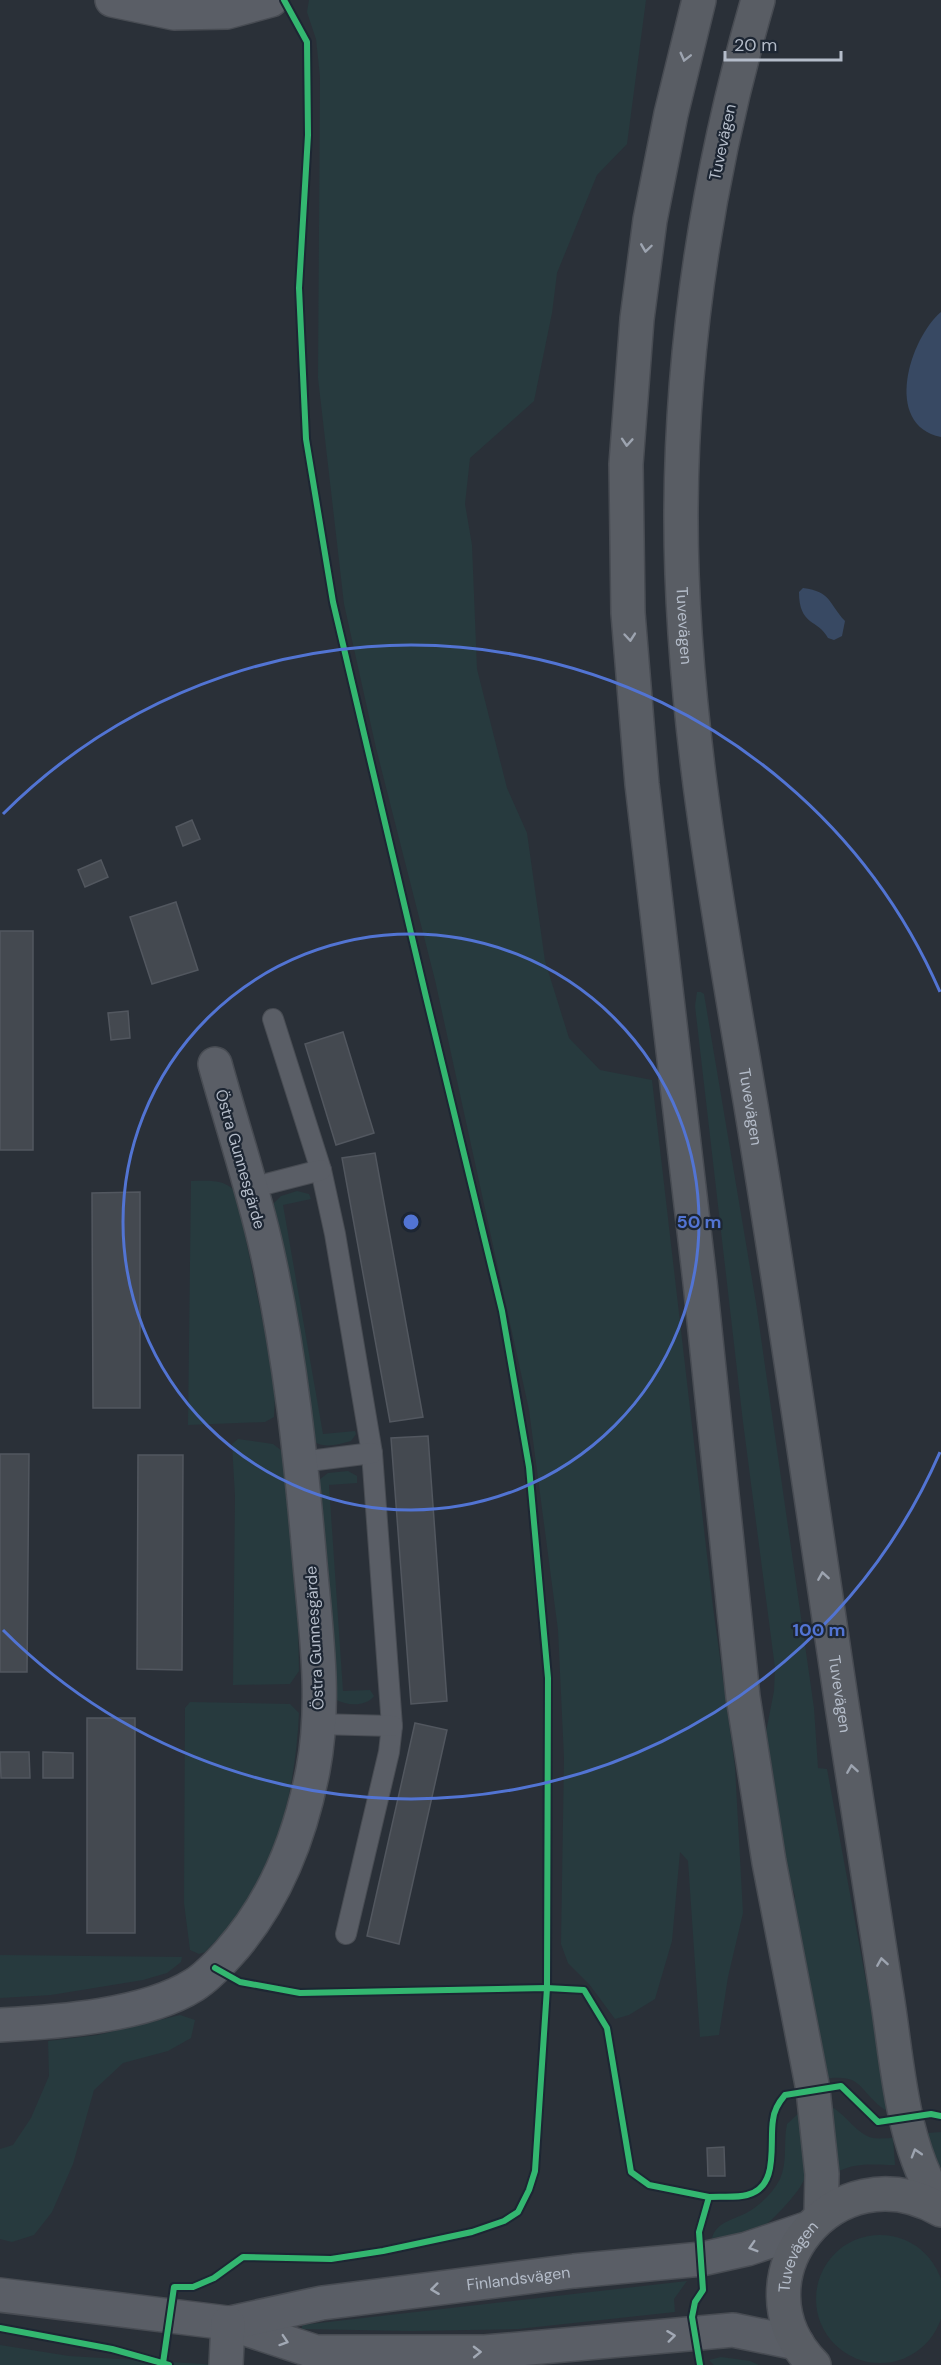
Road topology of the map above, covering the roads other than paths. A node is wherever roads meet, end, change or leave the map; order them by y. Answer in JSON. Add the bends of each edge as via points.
{"nodes":[{"id":1,"x":112,"y":0,"type":"edge"},
{"id":2,"x":271,"y":0,"type":"edge"},
{"id":3,"x":699,"y":0,"type":"edge"},
{"id":4,"x":758,"y":0,"type":"edge"},
{"id":5,"x":273,"y":1019,"type":"dead end"},
{"id":6,"x":215,"y":1064,"type":"dead end"},
{"id":7,"x":321,"y":1170,"type":"junction"},
{"id":8,"x":251,"y":1188,"type":"junction"},
{"id":9,"x":372,"y":1453,"type":"junction"},
{"id":10,"x":301,"y":1462,"type":"junction"},
{"id":11,"x":317,"y":1724,"type":"junction"},
{"id":12,"x":392,"y":1726,"type":"junction"},
{"id":13,"x":346,"y":1934,"type":"dead end"},
{"id":14,"x":0,"y":2025,"type":"edge"},
{"id":15,"x":941,"y":2208,"type":"edge"},
{"id":16,"x":814,"y":2222,"type":"junction"},
{"id":17,"x":0,"y":2295,"type":"edge"},
{"id":18,"x":228,"y":2323,"type":"junction"},
{"id":19,"x":805,"y":2354,"type":"edge"},
{"id":20,"x":226,"y":2365,"type":"edge"}],
"edges":[{"from":1,"to":2,"type":"street","via":[[174,13],[227,12]]},
{"from":3,"to":16,"type":"main road","name":"Tuvevägen","one_way":true,"via":[[670,114],[637,319],[626,464],[628,613],[642,784],[743,1697],[769,1862],[813,2090],[822,2174]]},
{"from":15,"to":4,"type":"main road","name":"Tuvevägen","one_way":true,"via":[[922,2171],[904,2106],[777,1263],[698,771],[687,666],[681,509],[693,317],[713,186],[740,60]]},
{"from":5,"to":7,"type":"lane"},
{"from":6,"to":8,"type":"street","name":"Östra Gunnesgärde"},
{"from":7,"to":8,"type":"lane"},
{"from":7,"to":9,"type":"lane"},
{"from":8,"to":10,"type":"street","name":"Östra Gunnesgärde","via":[[267,1252]]},
{"from":9,"to":10,"type":"lane"},
{"from":9,"to":12,"type":"lane"},
{"from":10,"to":11,"type":"street","name":"Östra Gunnesgärde","via":[[315,1618]]},
{"from":11,"to":12,"type":"lane"},
{"from":11,"to":14,"type":"street","name":"Östra Gunnesgärde","via":[[314,1768],[287,1862],[267,1903],[215,1968],[195,1985],[167,1999],[85,2017]]},
{"from":12,"to":13,"type":"lane"},
{"from":15,"to":16,"type":"main road","name":"Tuvevägen","via":[[911,2197],[873,2194],[854,2198]]},
{"from":16,"to":18,"type":"street","name":"Finlandsvägen","one_way":true,"via":[[747,2249],[702,2259],[574,2271],[322,2304]]},
{"from":16,"to":19,"type":"main road","name":"Tuvevägen","via":[[797,2245],[784,2284],[789,2325]]},
{"from":17,"to":18,"type":"street","name":"Finlandsvägen"},
{"from":18,"to":19,"type":"street","name":"Finlandsvägen","one_way":true,"via":[[316,2352],[485,2352],[733,2330]]},
{"from":18,"to":20,"type":"street"}]}
